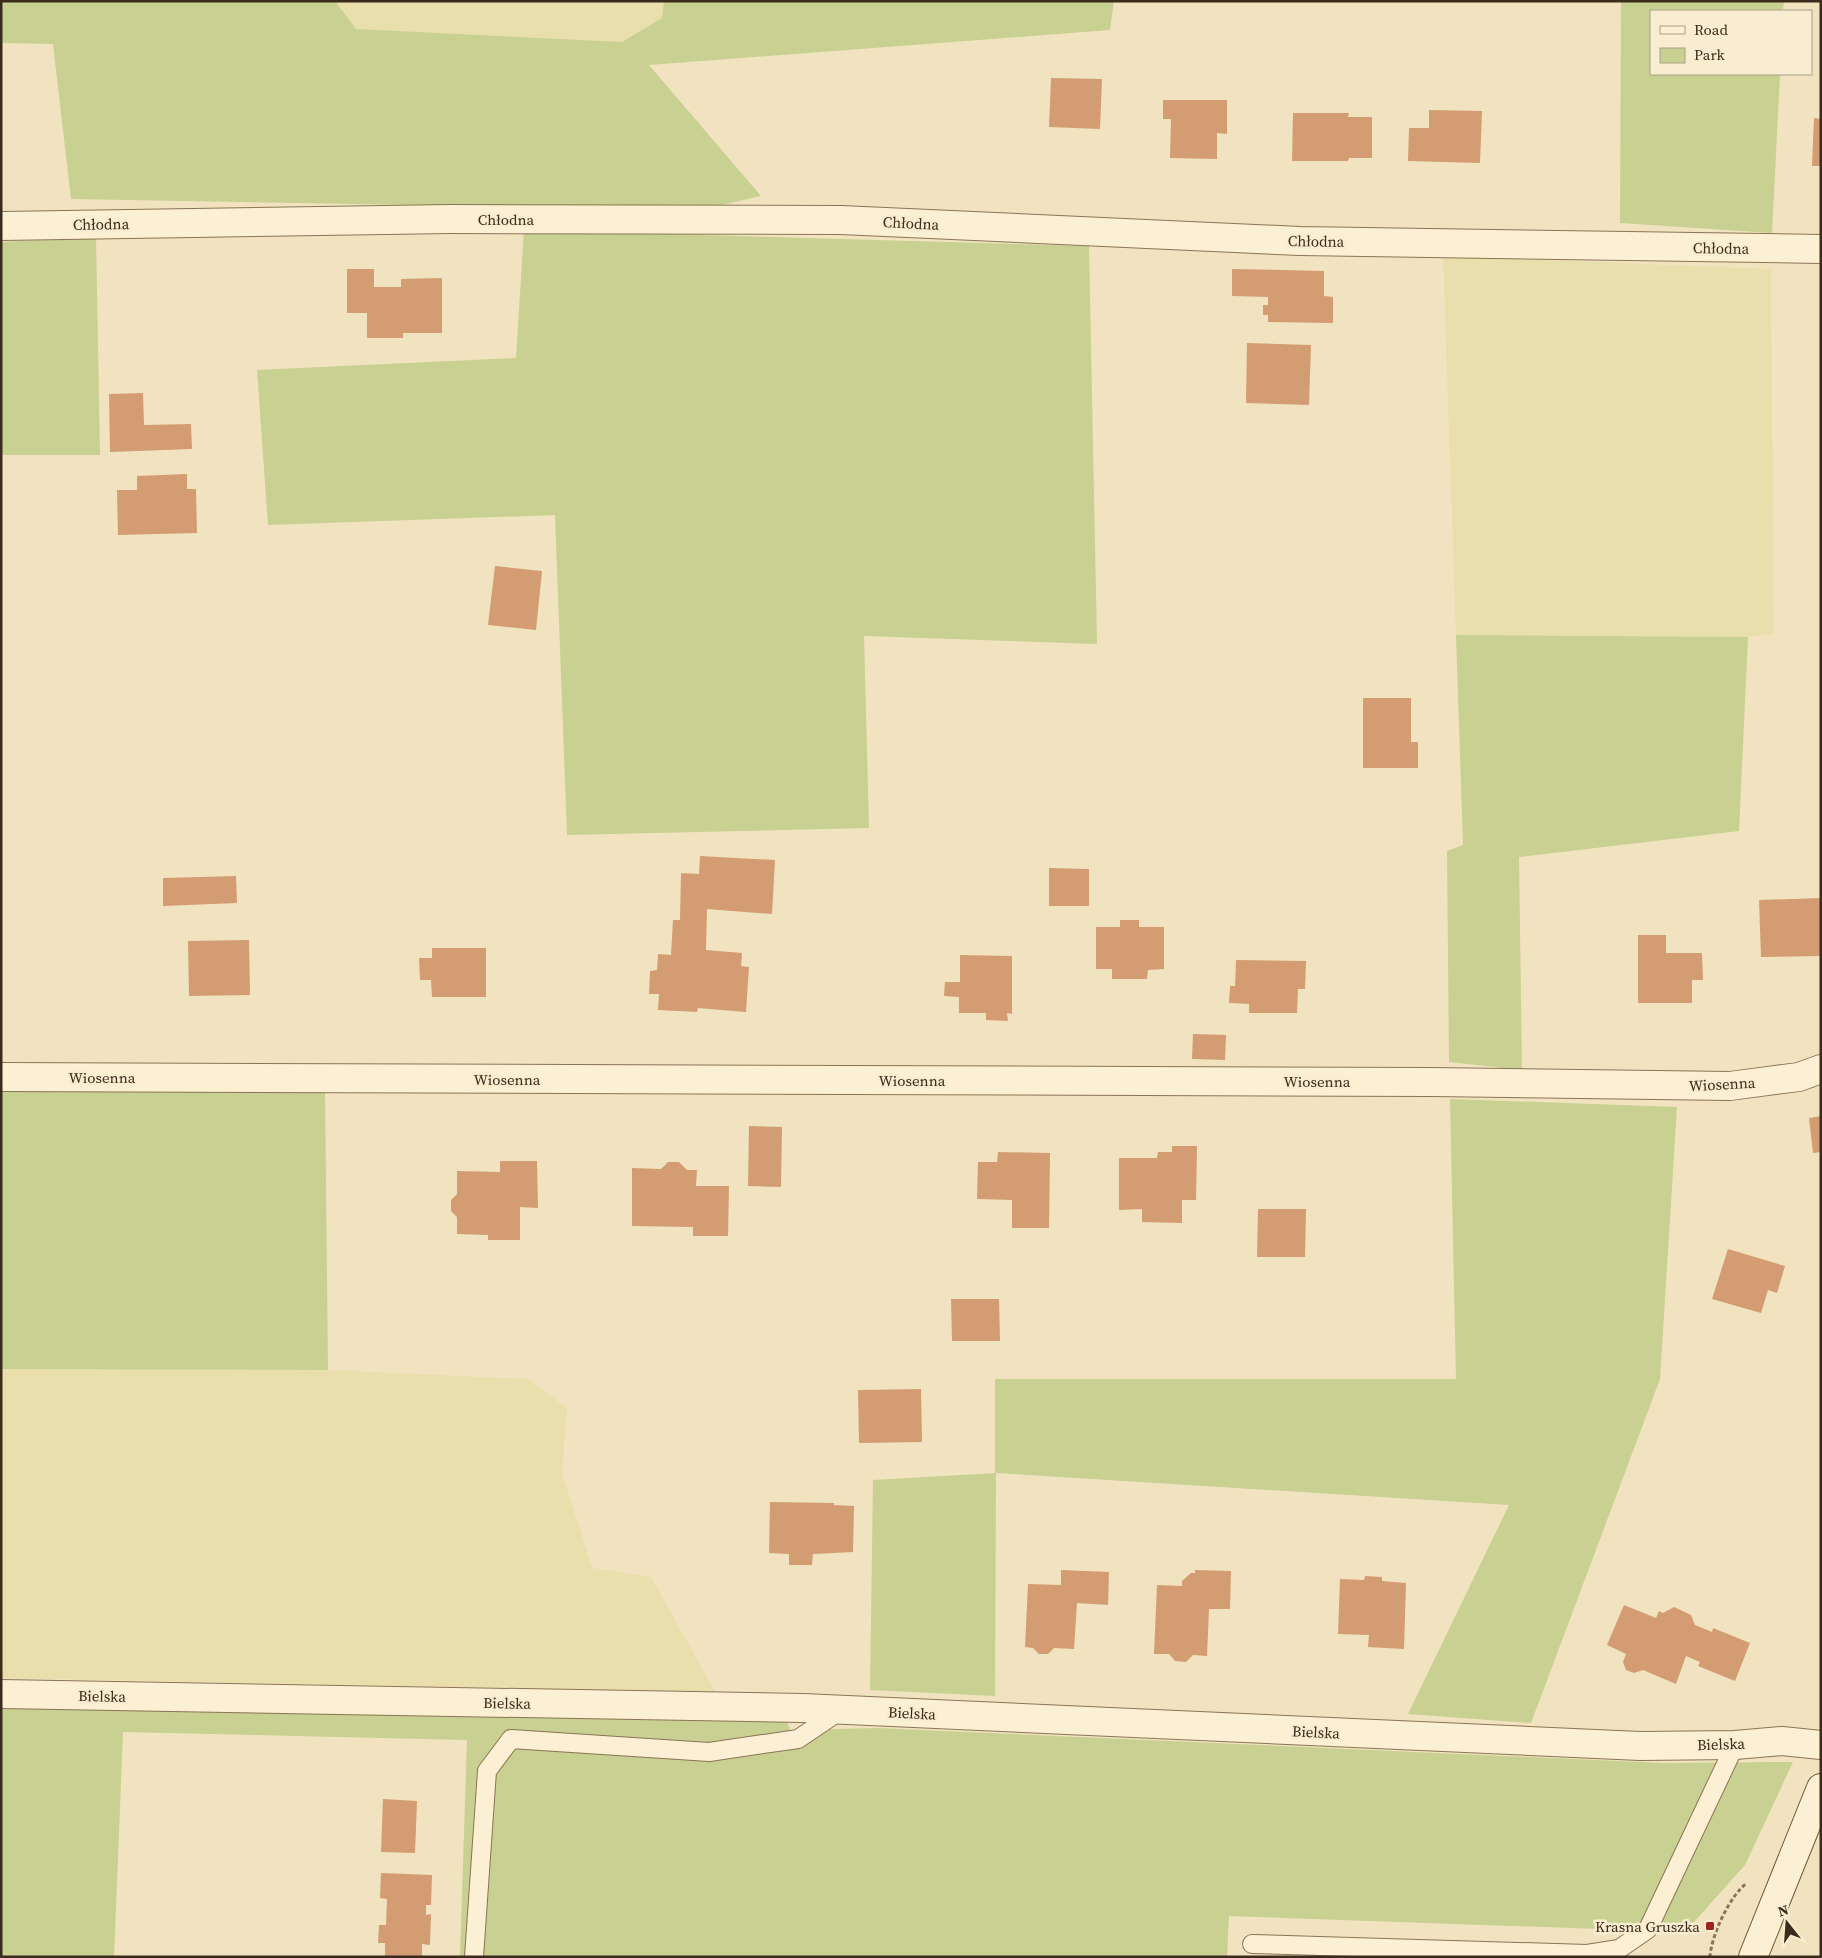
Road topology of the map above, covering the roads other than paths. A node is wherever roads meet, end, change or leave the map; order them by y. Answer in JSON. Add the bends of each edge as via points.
{"nodes":[{"id":1,"x":1,"y":226,"type":"edge"},
{"id":2,"x":1821,"y":249,"type":"edge"},
{"id":3,"x":1821,"y":1069,"type":"edge"},
{"id":4,"x":1,"y":1077,"type":"edge"},
{"id":5,"x":1,"y":1694,"type":"edge"},
{"id":6,"x":841,"y":1710,"type":"junction"},
{"id":7,"x":1735,"y":1745,"type":"junction"},
{"id":8,"x":1821,"y":1745,"type":"edge"},
{"id":9,"x":1821,"y":1788,"type":"edge"},
{"id":10,"x":1252,"y":1944,"type":"dead end"},
{"id":11,"x":474,"y":1957,"type":"edge"},
{"id":12,"x":1754,"y":1957,"type":"edge"}],
"edges":[{"from":1,"to":2,"type":"street","name":"Chłodna","via":[[450,218],[841,220],[1300,241]]},
{"from":3,"to":4,"type":"street","name":"Wiosenna","via":[[1799,1077],[1730,1086]]},
{"from":5,"to":6,"type":"street","name":"Bielska"},
{"from":6,"to":7,"type":"street","name":"Bielska","via":[[1630,1746]]},
{"from":6,"to":11,"type":"lane","via":[[798,1738],[709,1752],[511,1739],[487,1772]]},
{"from":7,"to":8,"type":"street","name":"Bielska","via":[[1782,1740]]},
{"from":7,"to":10,"type":"lane","via":[[1648,1929],[1619,1949],[1586,1954]]},
{"from":9,"to":12,"type":"street"}]}
